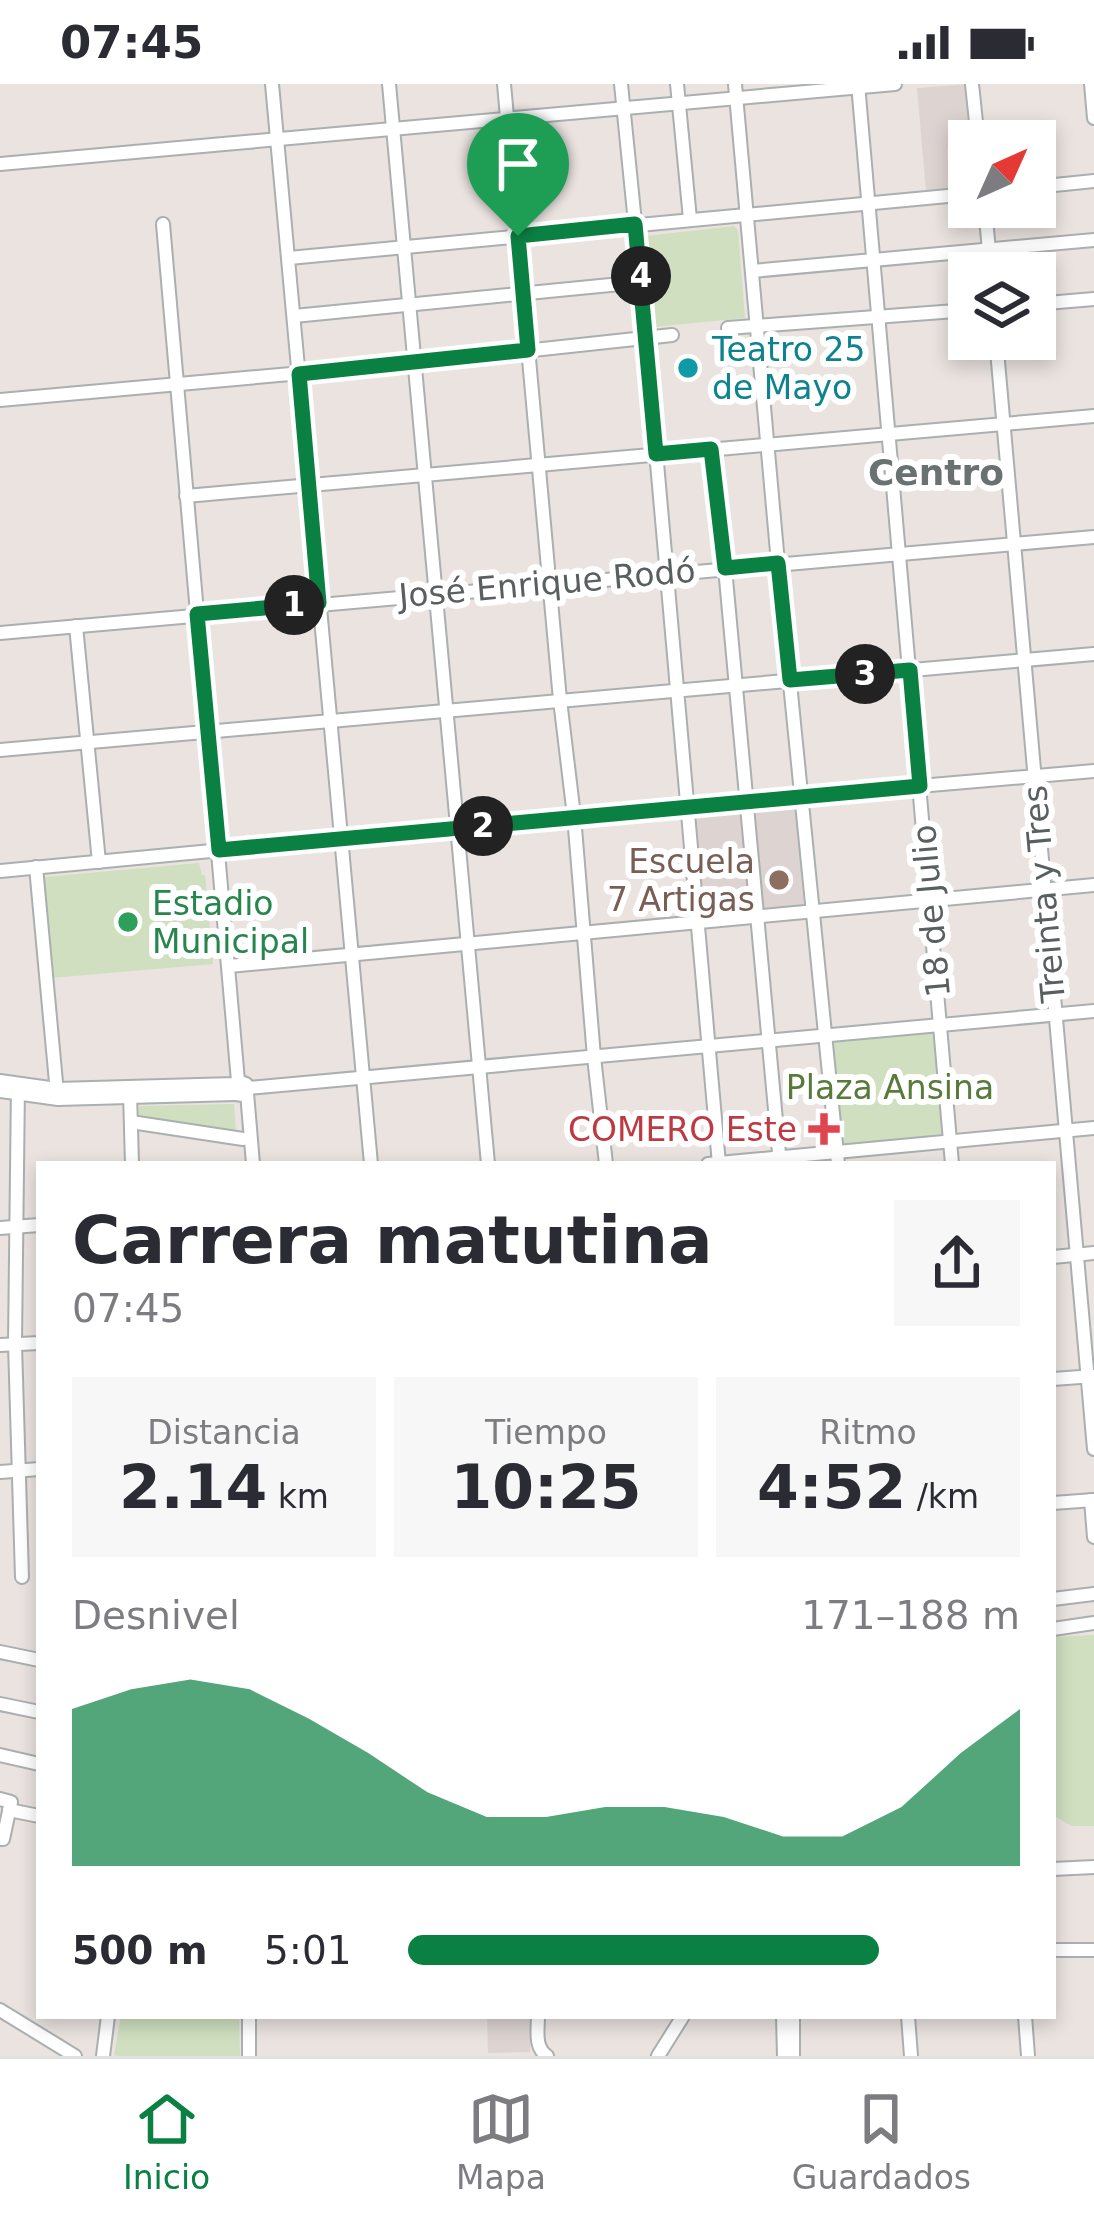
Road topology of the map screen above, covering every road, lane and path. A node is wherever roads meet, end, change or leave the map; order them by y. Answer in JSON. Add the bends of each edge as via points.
{"nodes":[{"id":1,"x":272,"y":84,"type":"edge"},
{"id":2,"x":389,"y":84,"type":"edge"},
{"id":3,"x":504,"y":84,"type":"edge"},
{"id":4,"x":621,"y":84,"type":"edge"},
{"id":5,"x":677,"y":84,"type":"edge"},
{"id":6,"x":896,"y":84,"type":"edge"},
{"id":7,"x":972,"y":84,"type":"edge"},
{"id":8,"x":1091,"y":84,"type":"edge"},
{"id":9,"x":858,"y":86,"type":"edge"},
{"id":10,"x":736,"y":91,"type":"edge"},
{"id":11,"x":679,"y":103,"type":"junction"},
{"id":12,"x":623,"y":109,"type":"junction"},
{"id":13,"x":1094,"y":118,"type":"edge"},
{"id":14,"x":507,"y":120,"type":"junction"},
{"id":15,"x":976,"y":120,"type":"edge"},
{"id":16,"x":393,"y":131,"type":"junction"},
{"id":17,"x":277,"y":141,"type":"junction"},
{"id":18,"x":0,"y":164,"type":"edge"},
{"id":19,"x":1094,"y":181,"type":"edge"},
{"id":20,"x":1056,"y":185,"type":"edge"},
{"id":21,"x":948,"y":196,"type":"edge"},
{"id":22,"x":869,"y":203,"type":"junction"},
{"id":23,"x":747,"y":214,"type":"junction"},
{"id":24,"x":690,"y":219,"type":"junction"},
{"id":25,"x":163,"y":224,"type":"dead end"},
{"id":26,"x":635,"y":224,"type":"junction"},
{"id":27,"x":987,"y":228,"type":"edge"},
{"id":28,"x":518,"y":236,"type":"junction"},
{"id":29,"x":1094,"y":240,"type":"edge"},
{"id":30,"x":404,"y":246,"type":"junction"},
{"id":31,"x":989,"y":250,"type":"junction"},
{"id":32,"x":289,"y":258,"type":"junction"},
{"id":33,"x":874,"y":260,"type":"junction"},
{"id":34,"x":752,"y":271,"type":"junction"},
{"id":35,"x":641,"y":282,"type":"junction"},
{"id":36,"x":523,"y":293,"type":"junction"},
{"id":37,"x":1094,"y":299,"type":"edge"},
{"id":38,"x":1056,"y":302,"type":"edge"},
{"id":39,"x":409,"y":304,"type":"junction"},
{"id":40,"x":948,"y":312,"type":"edge"},
{"id":41,"x":294,"y":316,"type":"junction"},
{"id":42,"x":880,"y":317,"type":"junction"},
{"id":43,"x":757,"y":324,"type":"junction"},
{"id":44,"x":728,"y":328,"type":"dead end"},
{"id":45,"x":672,"y":335,"type":"dead end"},
{"id":46,"x":645,"y":338,"type":"junction"},
{"id":47,"x":528,"y":350,"type":"junction"},
{"id":48,"x":998,"y":360,"type":"edge"},
{"id":49,"x":413,"y":363,"type":"junction"},
{"id":50,"x":299,"y":374,"type":"junction"},
{"id":51,"x":176,"y":382,"type":"junction"},
{"id":52,"x":0,"y":400,"type":"edge"},
{"id":53,"x":1094,"y":416,"type":"edge"},
{"id":54,"x":1003,"y":424,"type":"junction"},
{"id":55,"x":890,"y":434,"type":"junction"},
{"id":56,"x":767,"y":445,"type":"junction"},
{"id":57,"x":711,"y":449,"type":"junction"},
{"id":58,"x":656,"y":454,"type":"junction"},
{"id":59,"x":538,"y":464,"type":"junction"},
{"id":60,"x":424,"y":475,"type":"junction"},
{"id":61,"x":309,"y":485,"type":"junction"},
{"id":62,"x":186,"y":496,"type":"junction"},
{"id":63,"x":1094,"y":536,"type":"edge"},
{"id":64,"x":1014,"y":543,"type":"junction"},
{"id":65,"x":901,"y":553,"type":"junction"},
{"id":66,"x":778,"y":563,"type":"junction"},
{"id":67,"x":725,"y":568,"type":"junction"},
{"id":68,"x":666,"y":573,"type":"junction"},
{"id":69,"x":549,"y":583,"type":"junction"},
{"id":70,"x":435,"y":593,"type":"junction"},
{"id":71,"x":319,"y":603,"type":"junction"},
{"id":72,"x":197,"y":614,"type":"junction"},
{"id":73,"x":76,"y":626,"type":"junction"},
{"id":74,"x":0,"y":633,"type":"edge"},
{"id":75,"x":1094,"y":655,"type":"edge"},
{"id":76,"x":1025,"y":659,"type":"junction"},
{"id":77,"x":910,"y":670,"type":"junction"},
{"id":78,"x":790,"y":680,"type":"junction"},
{"id":79,"x":734,"y":684,"type":"junction"},
{"id":80,"x":676,"y":689,"type":"junction"},
{"id":81,"x":560,"y":700,"type":"junction"},
{"id":82,"x":446,"y":710,"type":"junction"},
{"id":83,"x":329,"y":720,"type":"junction"},
{"id":84,"x":208,"y":731,"type":"junction"},
{"id":85,"x":86,"y":743,"type":"junction"},
{"id":86,"x":0,"y":750,"type":"edge"},
{"id":87,"x":1094,"y":771,"type":"edge"},
{"id":88,"x":1035,"y":775,"type":"junction"},
{"id":89,"x":920,"y":786,"type":"junction"},
{"id":90,"x":801,"y":796,"type":"junction"},
{"id":91,"x":746,"y":801,"type":"junction"},
{"id":92,"x":686,"y":806,"type":"junction"},
{"id":93,"x":574,"y":816,"type":"junction"},
{"id":94,"x":456,"y":829,"type":"junction"},
{"id":95,"x":340,"y":839,"type":"junction"},
{"id":96,"x":219,"y":850,"type":"junction"},
{"id":97,"x":99,"y":862,"type":"junction"},
{"id":98,"x":35,"y":867,"type":"junction"},
{"id":99,"x":0,"y":871,"type":"edge"},
{"id":100,"x":1094,"y":885,"type":"edge"},
{"id":101,"x":1044,"y":890,"type":"junction"},
{"id":102,"x":930,"y":899,"type":"junction"},
{"id":103,"x":812,"y":910,"type":"junction"},
{"id":104,"x":756,"y":916,"type":"junction"},
{"id":105,"x":698,"y":921,"type":"junction"},
{"id":106,"x":584,"y":932,"type":"junction"},
{"id":107,"x":467,"y":944,"type":"junction"},
{"id":108,"x":351,"y":954,"type":"junction"},
{"id":109,"x":230,"y":966,"type":"junction"},
{"id":110,"x":1094,"y":1011,"type":"edge"},
{"id":111,"x":1054,"y":1015,"type":"junction"},
{"id":112,"x":942,"y":1025,"type":"junction"},
{"id":113,"x":825,"y":1036,"type":"junction"},
{"id":114,"x":768,"y":1042,"type":"junction"},
{"id":115,"x":709,"y":1047,"type":"junction"},
{"id":116,"x":594,"y":1057,"type":"junction"},
{"id":117,"x":478,"y":1066,"type":"junction"},
{"id":118,"x":362,"y":1077,"type":"junction"},
{"id":119,"x":0,"y":1081,"type":"edge"},
{"id":120,"x":17,"y":1088,"type":"junction"},
{"id":121,"x":240,"y":1089,"type":"junction"},
{"id":122,"x":0,"y":1090,"type":"edge"},
{"id":123,"x":130,"y":1092,"type":"junction"},
{"id":124,"x":57,"y":1094,"type":"junction"},
{"id":125,"x":131,"y":1122,"type":"junction"},
{"id":126,"x":1094,"y":1128,"type":"edge"},
{"id":127,"x":1066,"y":1131,"type":"junction"},
{"id":128,"x":243,"y":1139,"type":"junction"},
{"id":129,"x":951,"y":1141,"type":"junction"},
{"id":130,"x":837,"y":1158,"type":"edge"},
{"id":131,"x":132,"y":1161,"type":"edge"},
{"id":132,"x":248,"y":1161,"type":"edge"},
{"id":133,"x":249,"y":1161,"type":"edge"},
{"id":134,"x":371,"y":1161,"type":"edge"},
{"id":135,"x":488,"y":1161,"type":"edge"},
{"id":136,"x":606,"y":1161,"type":"edge"},
{"id":137,"x":719,"y":1161,"type":"edge"},
{"id":138,"x":780,"y":1161,"type":"edge"},
{"id":139,"x":952,"y":1161,"type":"edge"},
{"id":140,"x":36,"y":1225,"type":"edge"},
{"id":141,"x":18,"y":1227,"type":"junction"},
{"id":142,"x":0,"y":1228,"type":"edge"},
{"id":143,"x":1094,"y":1253,"type":"edge"},
{"id":144,"x":1078,"y":1255,"type":"junction"},
{"id":145,"x":1056,"y":1257,"type":"edge"},
{"id":146,"x":36,"y":1342,"type":"edge"},
{"id":147,"x":16,"y":1344,"type":"junction"},
{"id":148,"x":0,"y":1346,"type":"edge"},
{"id":149,"x":1091,"y":1376,"type":"edge"},
{"id":150,"x":1056,"y":1378,"type":"edge"},
{"id":151,"x":1094,"y":1449,"type":"edge"},
{"id":152,"x":36,"y":1469,"type":"edge"},
{"id":153,"x":17,"y":1470,"type":"junction"},
{"id":154,"x":0,"y":1472,"type":"edge"},
{"id":155,"x":1093,"y":1500,"type":"edge"},
{"id":156,"x":1056,"y":1504,"type":"edge"},
{"id":157,"x":1094,"y":1537,"type":"edge"},
{"id":158,"x":22,"y":1577,"type":"dead end"},
{"id":159,"x":1094,"y":1594,"type":"edge"},
{"id":160,"x":1056,"y":1599,"type":"edge"},
{"id":161,"x":1094,"y":1623,"type":"edge"},
{"id":162,"x":1056,"y":1629,"type":"edge"},
{"id":163,"x":0,"y":1652,"type":"edge"},
{"id":164,"x":36,"y":1659,"type":"edge"},
{"id":165,"x":0,"y":1704,"type":"edge"},
{"id":166,"x":36,"y":1711,"type":"edge"},
{"id":167,"x":0,"y":1755,"type":"edge"},
{"id":168,"x":36,"y":1763,"type":"edge"},
{"id":169,"x":7,"y":1804,"type":"edge"},
{"id":170,"x":36,"y":1815,"type":"edge"},
{"id":171,"x":1,"y":1839,"type":"edge"},
{"id":172,"x":1094,"y":1867,"type":"edge"},
{"id":173,"x":1056,"y":1868,"type":"edge"},
{"id":174,"x":1056,"y":1950,"type":"edge"},
{"id":175,"x":1094,"y":1950,"type":"edge"},
{"id":176,"x":0,"y":2010,"type":"edge"},
{"id":177,"x":108,"y":2019,"type":"edge"},
{"id":178,"x":249,"y":2019,"type":"edge"},
{"id":179,"x":538,"y":2019,"type":"edge"},
{"id":180,"x":681,"y":2019,"type":"edge"},
{"id":181,"x":783,"y":2019,"type":"edge"},
{"id":182,"x":793,"y":2019,"type":"edge"},
{"id":183,"x":908,"y":2019,"type":"edge"},
{"id":184,"x":1024,"y":2019,"type":"edge"},
{"id":185,"x":76,"y":2056,"type":"edge"},
{"id":186,"x":103,"y":2056,"type":"edge"},
{"id":187,"x":249,"y":2056,"type":"edge"},
{"id":188,"x":547,"y":2056,"type":"edge"},
{"id":189,"x":658,"y":2056,"type":"edge"},
{"id":190,"x":784,"y":2056,"type":"edge"},
{"id":191,"x":793,"y":2056,"type":"edge"},
{"id":192,"x":911,"y":2056,"type":"edge"},
{"id":193,"x":1028,"y":2056,"type":"edge"}],
"edges":[{"from":1,"to":17,"type":"street"},
{"from":2,"to":16,"type":"street"},
{"from":3,"to":14,"type":"street"},
{"from":4,"to":12,"type":"street"},
{"from":5,"to":11,"type":"street"},
{"from":6,"to":9,"type":"street"},
{"from":7,"to":15,"type":"street"},
{"from":8,"to":13,"type":"street"},
{"from":9,"to":10,"type":"street"},
{"from":9,"to":22,"type":"street","name":"18 de Julio"},
{"from":10,"to":11,"type":"street"},
{"from":10,"to":23,"type":"street"},
{"from":11,"to":12,"type":"street"},
{"from":11,"to":24,"type":"street"},
{"from":12,"to":14,"type":"street"},
{"from":12,"to":26,"type":"street"},
{"from":14,"to":16,"type":"street"},
{"from":14,"to":28,"type":"street"},
{"from":16,"to":17,"type":"street"},
{"from":16,"to":30,"type":"street"},
{"from":17,"to":18,"type":"street"},
{"from":17,"to":32,"type":"street"},
{"from":19,"to":20,"type":"street"},
{"from":21,"to":22,"type":"street"},
{"from":22,"to":23,"type":"street"},
{"from":22,"to":33,"type":"street","name":"18 de Julio"},
{"from":23,"to":24,"type":"street"},
{"from":23,"to":34,"type":"street"},
{"from":24,"to":26,"type":"street"},
{"from":25,"to":51,"type":"street"},
{"from":26,"to":28,"type":"street"},
{"from":26,"to":35,"type":"street"},
{"from":27,"to":31,"type":"street"},
{"from":28,"to":30,"type":"street"},
{"from":28,"to":36,"type":"street"},
{"from":29,"to":31,"type":"street"},
{"from":30,"to":32,"type":"street"},
{"from":30,"to":39,"type":"street"},
{"from":31,"to":33,"type":"street"},
{"from":32,"to":41,"type":"street"},
{"from":33,"to":34,"type":"street"},
{"from":33,"to":42,"type":"street","name":"18 de Julio"},
{"from":34,"to":43,"type":"street"},
{"from":35,"to":36,"type":"street"},
{"from":35,"to":46,"type":"street"},
{"from":36,"to":39,"type":"street"},
{"from":36,"to":47,"type":"street"},
{"from":37,"to":38,"type":"street"},
{"from":39,"to":41,"type":"street"},
{"from":39,"to":49,"type":"street"},
{"from":40,"to":42,"type":"street"},
{"from":41,"to":50,"type":"street"},
{"from":42,"to":43,"type":"street"},
{"from":42,"to":55,"type":"street","name":"18 de Julio"},
{"from":43,"to":44,"type":"street"},
{"from":43,"to":56,"type":"street"},
{"from":45,"to":46,"type":"street"},
{"from":46,"to":47,"type":"street"},
{"from":46,"to":58,"type":"street"},
{"from":47,"to":49,"type":"street"},
{"from":47,"to":59,"type":"street"},
{"from":48,"to":54,"type":"street","name":"Treinta y Tres"},
{"from":49,"to":50,"type":"street"},
{"from":49,"to":60,"type":"street"},
{"from":50,"to":51,"type":"street"},
{"from":50,"to":61,"type":"street"},
{"from":51,"to":52,"type":"street"},
{"from":51,"to":62,"type":"street"},
{"from":53,"to":54,"type":"street"},
{"from":54,"to":55,"type":"street"},
{"from":54,"to":64,"type":"street","name":"Treinta y Tres"},
{"from":55,"to":56,"type":"street"},
{"from":55,"to":65,"type":"street","name":"18 de Julio"},
{"from":56,"to":57,"type":"street"},
{"from":56,"to":66,"type":"street"},
{"from":57,"to":58,"type":"street"},
{"from":57,"to":67,"type":"street"},
{"from":58,"to":59,"type":"street"},
{"from":58,"to":68,"type":"street"},
{"from":59,"to":60,"type":"street"},
{"from":59,"to":69,"type":"street"},
{"from":60,"to":61,"type":"street"},
{"from":60,"to":70,"type":"street"},
{"from":61,"to":62,"type":"street"},
{"from":61,"to":71,"type":"street"},
{"from":62,"to":72,"type":"street"},
{"from":63,"to":64,"type":"street","name":"José Enrique Rodó"},
{"from":64,"to":65,"type":"street","name":"José Enrique Rodó"},
{"from":64,"to":76,"type":"street","name":"Treinta y Tres"},
{"from":65,"to":66,"type":"street","name":"José Enrique Rodó"},
{"from":65,"to":77,"type":"street","name":"18 de Julio"},
{"from":66,"to":67,"type":"street","name":"José Enrique Rodó"},
{"from":66,"to":78,"type":"street"},
{"from":67,"to":68,"type":"street","name":"José Enrique Rodó"},
{"from":67,"to":79,"type":"street"},
{"from":68,"to":69,"type":"street","name":"José Enrique Rodó"},
{"from":68,"to":80,"type":"street"},
{"from":69,"to":70,"type":"street","name":"José Enrique Rodó"},
{"from":69,"to":81,"type":"street"},
{"from":70,"to":71,"type":"street","name":"José Enrique Rodó"},
{"from":70,"to":82,"type":"street"},
{"from":71,"to":72,"type":"street","name":"José Enrique Rodó"},
{"from":71,"to":83,"type":"street"},
{"from":72,"to":73,"type":"street","name":"José Enrique Rodó"},
{"from":72,"to":84,"type":"street"},
{"from":73,"to":74,"type":"street","name":"José Enrique Rodó"},
{"from":73,"to":85,"type":"street"},
{"from":75,"to":76,"type":"street"},
{"from":76,"to":77,"type":"street"},
{"from":76,"to":88,"type":"street","name":"Treinta y Tres"},
{"from":77,"to":78,"type":"street"},
{"from":77,"to":89,"type":"street","name":"18 de Julio"},
{"from":78,"to":79,"type":"street"},
{"from":78,"to":90,"type":"street"},
{"from":79,"to":80,"type":"street"},
{"from":79,"to":91,"type":"street"},
{"from":80,"to":81,"type":"street"},
{"from":80,"to":92,"type":"street"},
{"from":81,"to":82,"type":"street"},
{"from":81,"to":93,"type":"street"},
{"from":82,"to":83,"type":"street"},
{"from":82,"to":94,"type":"street"},
{"from":83,"to":84,"type":"street"},
{"from":83,"to":95,"type":"street"},
{"from":84,"to":85,"type":"street"},
{"from":84,"to":96,"type":"street"},
{"from":85,"to":86,"type":"street"},
{"from":85,"to":97,"type":"street"},
{"from":87,"to":88,"type":"street"},
{"from":88,"to":89,"type":"street"},
{"from":88,"to":101,"type":"street","name":"Treinta y Tres"},
{"from":89,"to":90,"type":"street"},
{"from":89,"to":102,"type":"street","name":"18 de Julio"},
{"from":90,"to":91,"type":"street"},
{"from":90,"to":103,"type":"street"},
{"from":91,"to":92,"type":"street"},
{"from":91,"to":104,"type":"street"},
{"from":92,"to":93,"type":"street"},
{"from":92,"to":105,"type":"street"},
{"from":93,"to":94,"type":"street"},
{"from":93,"to":106,"type":"street"},
{"from":94,"to":95,"type":"street"},
{"from":94,"to":107,"type":"street"},
{"from":95,"to":96,"type":"street"},
{"from":95,"to":108,"type":"street"},
{"from":96,"to":97,"type":"street"},
{"from":96,"to":109,"type":"street"},
{"from":97,"to":98,"type":"street"},
{"from":98,"to":99,"type":"street"},
{"from":98,"to":124,"type":"street"},
{"from":100,"to":101,"type":"street"},
{"from":101,"to":102,"type":"street"},
{"from":101,"to":111,"type":"street","name":"Treinta y Tres"},
{"from":102,"to":103,"type":"street"},
{"from":102,"to":112,"type":"street","name":"18 de Julio"},
{"from":103,"to":104,"type":"street"},
{"from":103,"to":113,"type":"street"},
{"from":104,"to":105,"type":"street"},
{"from":104,"to":114,"type":"street"},
{"from":105,"to":106,"type":"street"},
{"from":105,"to":115,"type":"street"},
{"from":106,"to":107,"type":"street"},
{"from":106,"to":116,"type":"street"},
{"from":107,"to":108,"type":"street"},
{"from":107,"to":117,"type":"street"},
{"from":108,"to":109,"type":"street"},
{"from":108,"to":118,"type":"street"},
{"from":109,"to":121,"type":"street"},
{"from":110,"to":111,"type":"street"},
{"from":111,"to":112,"type":"street"},
{"from":111,"to":127,"type":"street","name":"Treinta y Tres"},
{"from":112,"to":113,"type":"street"},
{"from":112,"to":129,"type":"street","name":"18 de Julio"},
{"from":113,"to":114,"type":"street"},
{"from":113,"to":130,"type":"street"},
{"from":114,"to":115,"type":"street"},
{"from":114,"to":138,"type":"street"},
{"from":115,"to":116,"type":"street"},
{"from":115,"to":137,"type":"street"},
{"from":116,"to":117,"type":"street"},
{"from":116,"to":136,"type":"street"},
{"from":117,"to":118,"type":"street"},
{"from":117,"to":135,"type":"street"},
{"from":118,"to":121,"type":"street"},
{"from":118,"to":134,"type":"street"},
{"from":119,"to":120,"type":"street"},
{"from":120,"to":122,"type":"street"},
{"from":120,"to":124,"type":"street"},
{"from":120,"to":141,"type":"street"},
{"from":121,"to":123,"type":"street"},
{"from":121,"to":128,"type":"street"},
{"from":121,"to":133,"type":"street"},
{"from":123,"to":124,"type":"street"},
{"from":123,"to":125,"type":"street"},
{"from":125,"to":128,"type":"street"},
{"from":125,"to":131,"type":"street"},
{"from":126,"to":127,"type":"street"},
{"from":127,"to":129,"type":"street"},
{"from":127,"to":144,"type":"street","name":"Treinta y Tres"},
{"from":128,"to":132,"type":"street"},
{"from":129,"to":130,"type":"street"},
{"from":129,"to":139,"type":"street","name":"18 de Julio"},
{"from":130,"to":138,"type":"street"},
{"from":140,"to":141,"type":"street"},
{"from":141,"to":142,"type":"street"},
{"from":141,"to":147,"type":"street"},
{"from":143,"to":144,"type":"street"},
{"from":144,"to":145,"type":"street"},
{"from":144,"to":149,"type":"street","name":"Treinta y Tres"},
{"from":146,"to":147,"type":"street"},
{"from":147,"to":148,"type":"street"},
{"from":147,"to":153,"type":"street"},
{"from":149,"to":150,"type":"street"},
{"from":149,"to":151,"type":"street","name":"Treinta y Tres"},
{"from":152,"to":153,"type":"street"},
{"from":153,"to":154,"type":"street"},
{"from":153,"to":158,"type":"street"},
{"from":155,"to":156,"type":"street"},
{"from":155,"to":157,"type":"street"},
{"from":159,"to":160,"type":"street"},
{"from":161,"to":162,"type":"street"},
{"from":163,"to":164,"type":"street"},
{"from":165,"to":166,"type":"street"},
{"from":167,"to":168,"type":"street"},
{"from":169,"to":170,"type":"street"},
{"from":169,"to":171,"type":"street"},
{"from":172,"to":173,"type":"street"},
{"from":174,"to":175,"type":"street"},
{"from":176,"to":185,"type":"street"},
{"from":177,"to":186,"type":"street"},
{"from":178,"to":187,"type":"street"},
{"from":179,"to":188,"type":"street"},
{"from":180,"to":189,"type":"street"},
{"from":181,"to":190,"type":"street"},
{"from":182,"to":191,"type":"street"},
{"from":183,"to":192,"type":"street"},
{"from":184,"to":193,"type":"street"}]}
